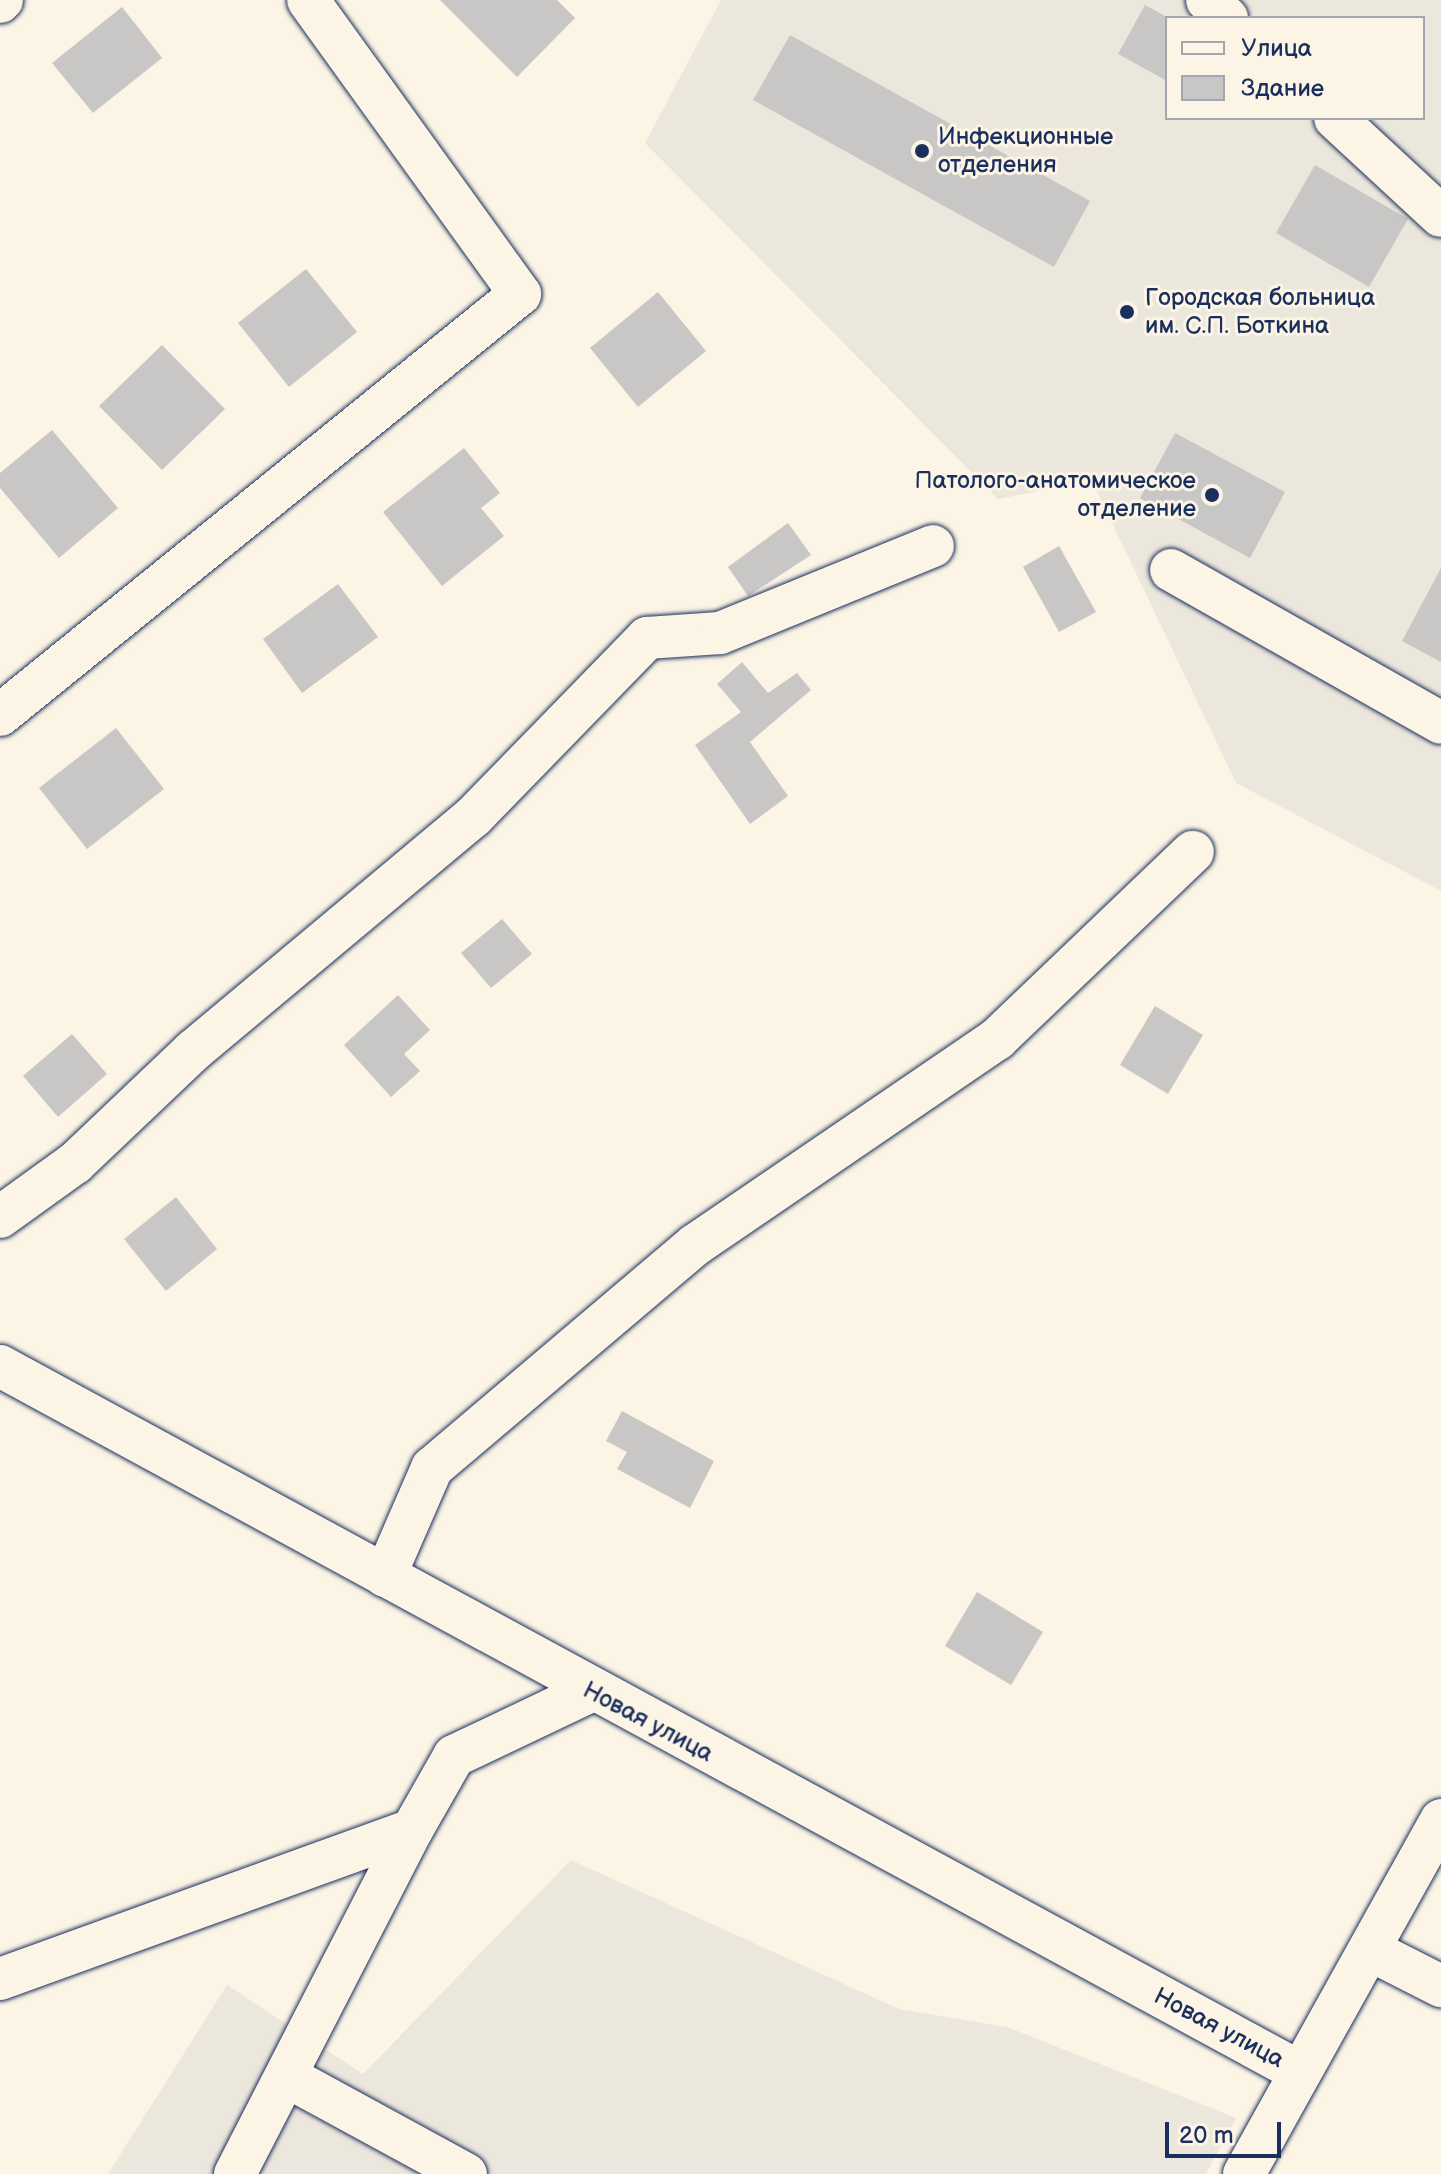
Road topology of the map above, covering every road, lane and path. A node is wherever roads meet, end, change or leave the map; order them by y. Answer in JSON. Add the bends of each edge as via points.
{"nodes":[{"id":1,"x":308,"y":0,"type":"edge"},
{"id":2,"x":1207,"y":0,"type":"edge"},
{"id":3,"x":1225,"y":16,"type":"edge"},
{"id":4,"x":1337,"y":120,"type":"edge"},
{"id":5,"x":1441,"y":216,"type":"edge"},
{"id":6,"x":933,"y":546,"type":"dead end"},
{"id":7,"x":1171,"y":570,"type":"dead end"},
{"id":8,"x":0,"y":715,"type":"edge"},
{"id":9,"x":1441,"y":723,"type":"edge"},
{"id":10,"x":1193,"y":852,"type":"dead end"},
{"id":11,"x":0,"y":1217,"type":"edge"},
{"id":12,"x":0,"y":1366,"type":"edge"},
{"id":13,"x":385,"y":1576,"type":"junction"},
{"id":14,"x":591,"y":1691,"type":"junction"},
{"id":15,"x":1441,"y":1820,"type":"edge"},
{"id":16,"x":412,"y":1830,"type":"junction"},
{"id":17,"x":1370,"y":1950,"type":"junction"},
{"id":18,"x":0,"y":1979,"type":"edge"},
{"id":19,"x":1441,"y":1986,"type":"edge"},
{"id":20,"x":1300,"y":2072,"type":"junction"},
{"id":21,"x":286,"y":2076,"type":"junction"},
{"id":22,"x":235,"y":2174,"type":"edge"},
{"id":23,"x":466,"y":2174,"type":"edge"},
{"id":24,"x":1244,"y":2174,"type":"edge"}],
"edges":[{"from":1,"to":8,"type":"street","via":[[520,294]]},
{"from":2,"to":3,"type":"street"},
{"from":4,"to":5,"type":"street"},
{"from":6,"to":11,"type":"street","via":[[720,633],[647,638],[473,817],[193,1051],[75,1163]]},
{"from":7,"to":9,"type":"street"},
{"from":10,"to":13,"type":"street","via":[[997,1039],[695,1245],[432,1468]]},
{"from":12,"to":13,"type":"street","name":"Новая улица"},
{"from":13,"to":14,"type":"street","name":"Новая улица"},
{"from":14,"to":16,"type":"street","via":[[454,1756]]},
{"from":14,"to":20,"type":"street","name":"Новая улица"},
{"from":15,"to":17,"type":"street"},
{"from":16,"to":18,"type":"street"},
{"from":16,"to":21,"type":"street"},
{"from":17,"to":19,"type":"street"},
{"from":17,"to":20,"type":"street"},
{"from":20,"to":24,"type":"street"},
{"from":21,"to":22,"type":"street"},
{"from":21,"to":23,"type":"street"}]}
